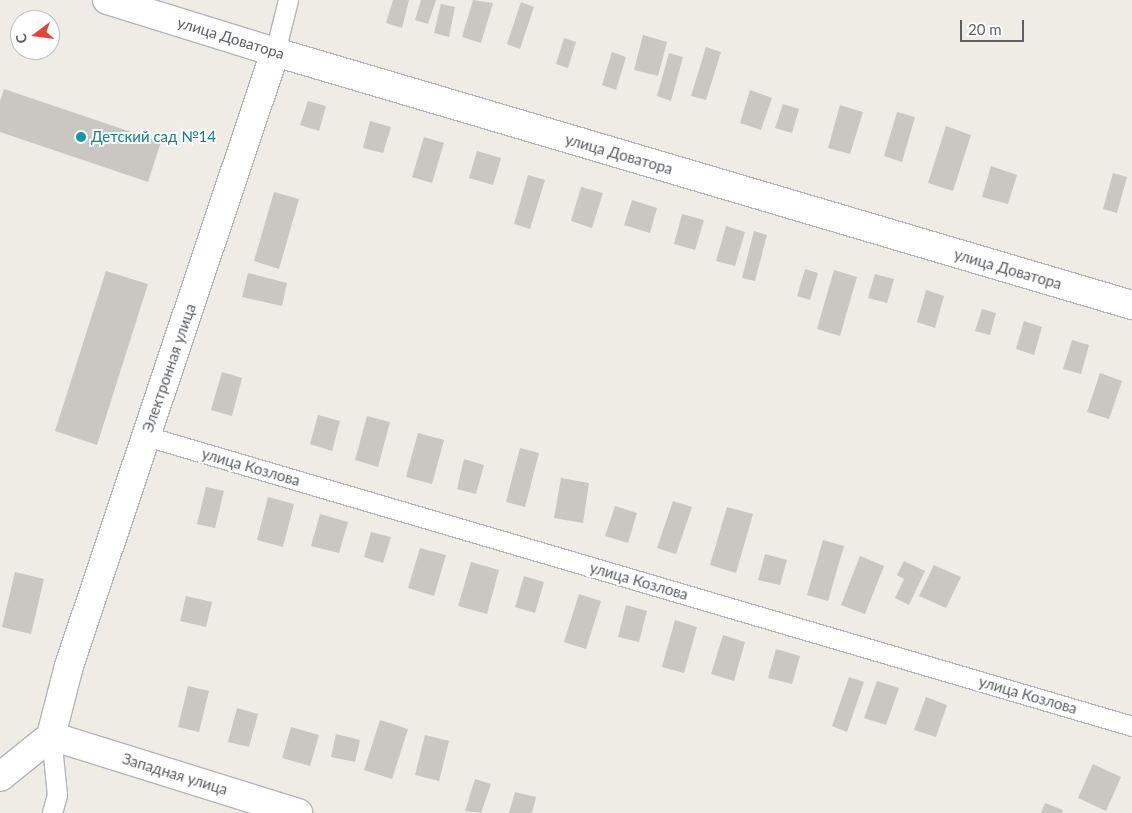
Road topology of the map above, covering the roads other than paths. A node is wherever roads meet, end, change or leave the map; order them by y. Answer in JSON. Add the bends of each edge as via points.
{"nodes":[{"id":1,"x":107,"y":0,"type":"edge"},
{"id":2,"x":288,"y":0,"type":"edge"},
{"id":3,"x":275,"y":52,"type":"junction"},
{"id":4,"x":1132,"y":306,"type":"edge"},
{"id":5,"x":146,"y":436,"type":"junction"},
{"id":6,"x":1132,"y":726,"type":"edge"},
{"id":7,"x":51,"y":736,"type":"junction"},
{"id":8,"x":0,"y":777,"type":"edge"},
{"id":9,"x":52,"y":813,"type":"edge"},
{"id":10,"x":298,"y":813,"type":"edge"}],
"edges":[{"from":1,"to":3,"type":"street","name":"улица Доватора"},
{"from":2,"to":3,"type":"street","name":"Электронная улица"},
{"from":3,"to":4,"type":"street","name":"улица Доватора"},
{"from":3,"to":5,"type":"street","name":"Электронная улица"},
{"from":5,"to":6,"type":"street","name":"улица Козлова"},
{"from":5,"to":7,"type":"street","name":"Электронная улица","via":[[69,666]]},
{"from":7,"to":8,"type":"street"},
{"from":7,"to":9,"type":"street","via":[[57,795]]},
{"from":7,"to":10,"type":"street","name":"Западная улица"}]}
